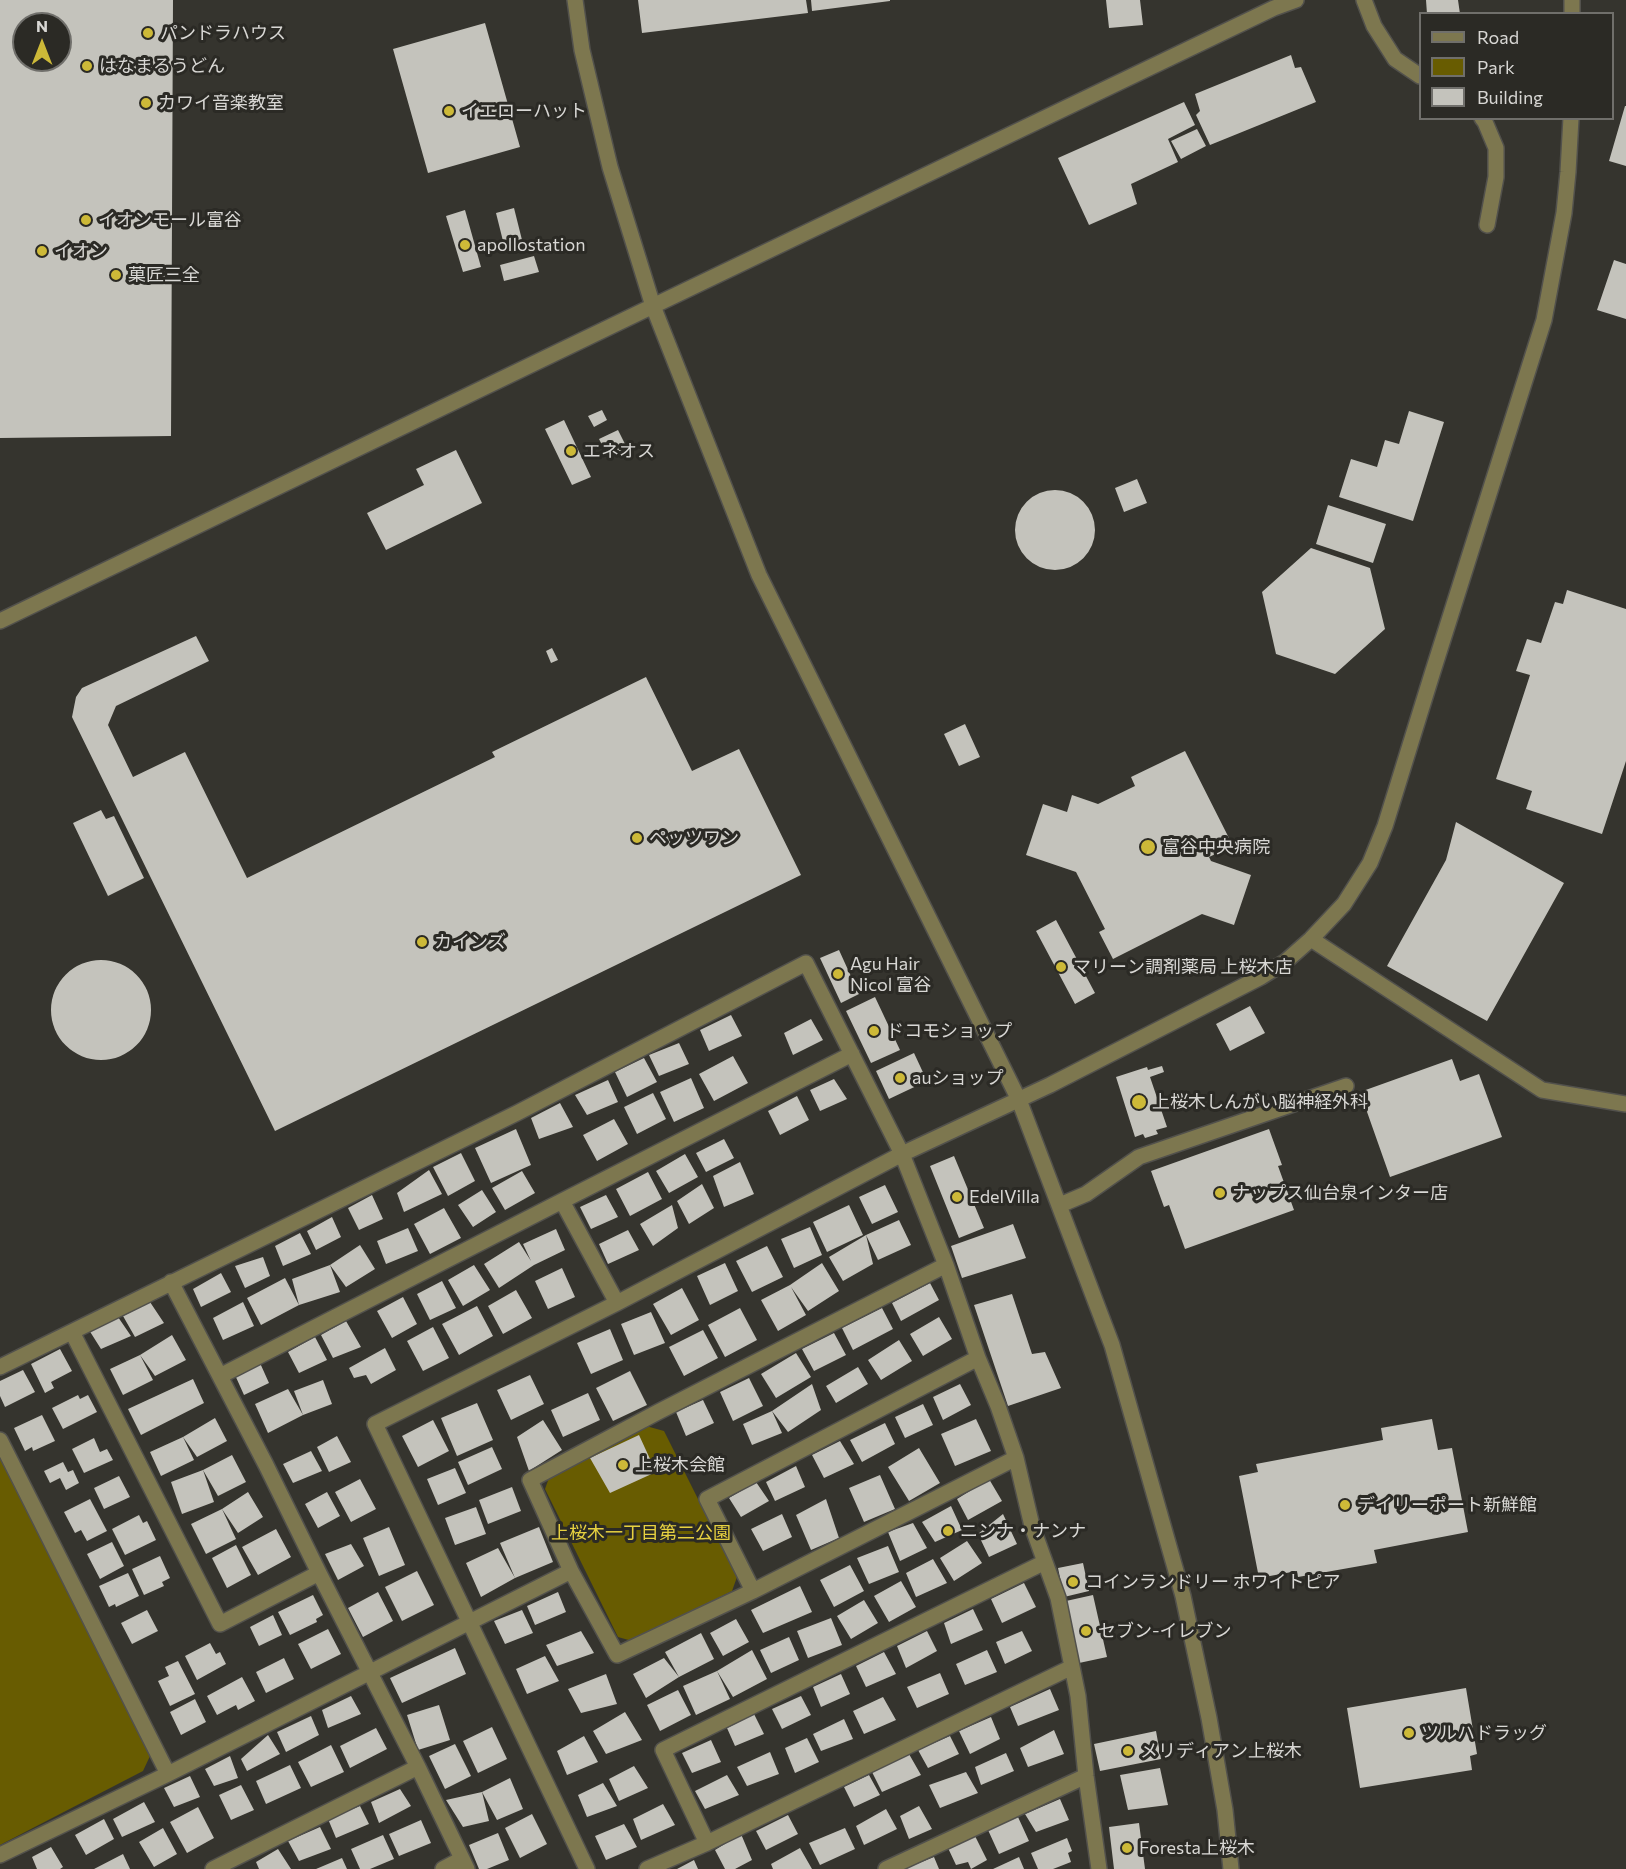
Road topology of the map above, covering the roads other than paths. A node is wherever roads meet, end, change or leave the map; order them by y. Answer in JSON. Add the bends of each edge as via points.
{"nodes":[{"id":1,"x":575,"y":0,"type":"edge"},
{"id":2,"x":1296,"y":0,"type":"edge"},
{"id":3,"x":1364,"y":0,"type":"edge"},
{"id":4,"x":1419,"y":75,"type":"edge"},
{"id":5,"x":1484,"y":120,"type":"edge"},
{"id":6,"x":1571,"y":120,"type":"edge"},
{"id":7,"x":1487,"y":225,"type":"dead end"},
{"id":8,"x":653,"y":306,"type":"junction"},
{"id":9,"x":0,"y":621,"type":"edge"},
{"id":10,"x":1311,"y":939,"type":"junction"},
{"id":11,"x":852,"y":1054,"type":"junction"},
{"id":12,"x":1346,"y":1086,"type":"dead end"},
{"id":13,"x":1019,"y":1100,"type":"junction"},
{"id":14,"x":1626,"y":1104,"type":"edge"},
{"id":15,"x":902,"y":1154,"type":"junction"},
{"id":16,"x":562,"y":1201,"type":"junction"},
{"id":17,"x":1060,"y":1205,"type":"junction"},
{"id":18,"x":946,"y":1265,"type":"junction"},
{"id":19,"x":171,"y":1282,"type":"junction"},
{"id":20,"x":617,"y":1303,"type":"junction"},
{"id":21,"x":72,"y":1332,"type":"junction"},
{"id":22,"x":978,"y":1358,"type":"junction"},
{"id":23,"x":0,"y":1367,"type":"edge"},
{"id":24,"x":220,"y":1376,"type":"junction"},
{"id":25,"x":0,"y":1440,"type":"edge"},
{"id":26,"x":1016,"y":1458,"type":"junction"},
{"id":27,"x":1045,"y":1562,"type":"junction"},
{"id":28,"x":570,"y":1571,"type":"junction"},
{"id":29,"x":319,"y":1573,"type":"junction"},
{"id":30,"x":753,"y":1590,"type":"junction"},
{"id":31,"x":469,"y":1621,"type":"junction"},
{"id":32,"x":1072,"y":1667,"type":"junction"},
{"id":33,"x":370,"y":1672,"type":"junction"},
{"id":34,"x":418,"y":1767,"type":"junction"},
{"id":35,"x":168,"y":1774,"type":"junction"},
{"id":36,"x":1086,"y":1776,"type":"junction"},
{"id":37,"x":707,"y":1844,"type":"junction"},
{"id":38,"x":0,"y":1855,"type":"edge"},
{"id":39,"x":464,"y":1864,"type":"edge"},
{"id":40,"x":213,"y":1869,"type":"edge"},
{"id":41,"x":443,"y":1869,"type":"edge"},
{"id":42,"x":587,"y":1869,"type":"edge"},
{"id":43,"x":647,"y":1869,"type":"edge"},
{"id":44,"x":886,"y":1869,"type":"edge"},
{"id":45,"x":1099,"y":1869,"type":"edge"},
{"id":46,"x":1231,"y":1869,"type":"edge"}],
"edges":[{"from":1,"to":8,"type":"street","via":[[582,50],[610,167]]},
{"from":2,"to":8,"type":"street"},
{"from":3,"to":4,"type":"street","via":[[1374,26],[1395,59]]},
{"from":5,"to":7,"type":"street","via":[[1496,148],[1496,177]]},
{"from":6,"to":10,"type":"street","via":[[1564,213],[1544,320],[1401,780],[1370,863],[1344,904]]},
{"from":8,"to":9,"type":"street"},
{"from":8,"to":13,"type":"street","via":[[759,575]]},
{"from":10,"to":13,"type":"street","via":[[1261,977]]},
{"from":10,"to":14,"type":"street","via":[[1542,1090]]},
{"from":11,"to":15,"type":"street"},
{"from":11,"to":16,"type":"street"},
{"from":11,"to":19,"type":"street","via":[[806,963],[517,1113]]},
{"from":12,"to":17,"type":"street","via":[[1138,1157],[1086,1194]]},
{"from":13,"to":15,"type":"street"},
{"from":13,"to":17,"type":"street"},
{"from":15,"to":18,"type":"street"},
{"from":15,"to":20,"type":"street"},
{"from":16,"to":20,"type":"street"},
{"from":16,"to":24,"type":"street"},
{"from":17,"to":46,"type":"street","via":[[1112,1345],[1183,1596],[1215,1753]]},
{"from":18,"to":22,"type":"street"},
{"from":18,"to":28,"type":"street","via":[[530,1480]]},
{"from":19,"to":21,"type":"street"},
{"from":19,"to":24,"type":"street"},
{"from":20,"to":31,"type":"street","via":[[375,1424]]},
{"from":21,"to":23,"type":"street"},
{"from":21,"to":29,"type":"street","via":[[220,1624]]},
{"from":22,"to":26,"type":"street"},
{"from":22,"to":30,"type":"street","via":[[707,1499]]},
{"from":24,"to":29,"type":"street"},
{"from":25,"to":35,"type":"street"},
{"from":26,"to":27,"type":"street"},
{"from":26,"to":30,"type":"street"},
{"from":27,"to":32,"type":"street","via":[[1058,1598]]},
{"from":27,"to":37,"type":"street","via":[[663,1750]]},
{"from":28,"to":30,"type":"street","via":[[617,1655]]},
{"from":28,"to":31,"type":"street"},
{"from":29,"to":33,"type":"street"},
{"from":31,"to":33,"type":"street"},
{"from":31,"to":42,"type":"street"},
{"from":32,"to":36,"type":"street"},
{"from":32,"to":37,"type":"street"},
{"from":33,"to":34,"type":"street"},
{"from":33,"to":35,"type":"street"},
{"from":34,"to":39,"type":"street"},
{"from":34,"to":40,"type":"street"},
{"from":35,"to":38,"type":"street"},
{"from":36,"to":44,"type":"street"},
{"from":36,"to":45,"type":"street"},
{"from":37,"to":43,"type":"street"},
{"from":39,"to":41,"type":"street"}]}
